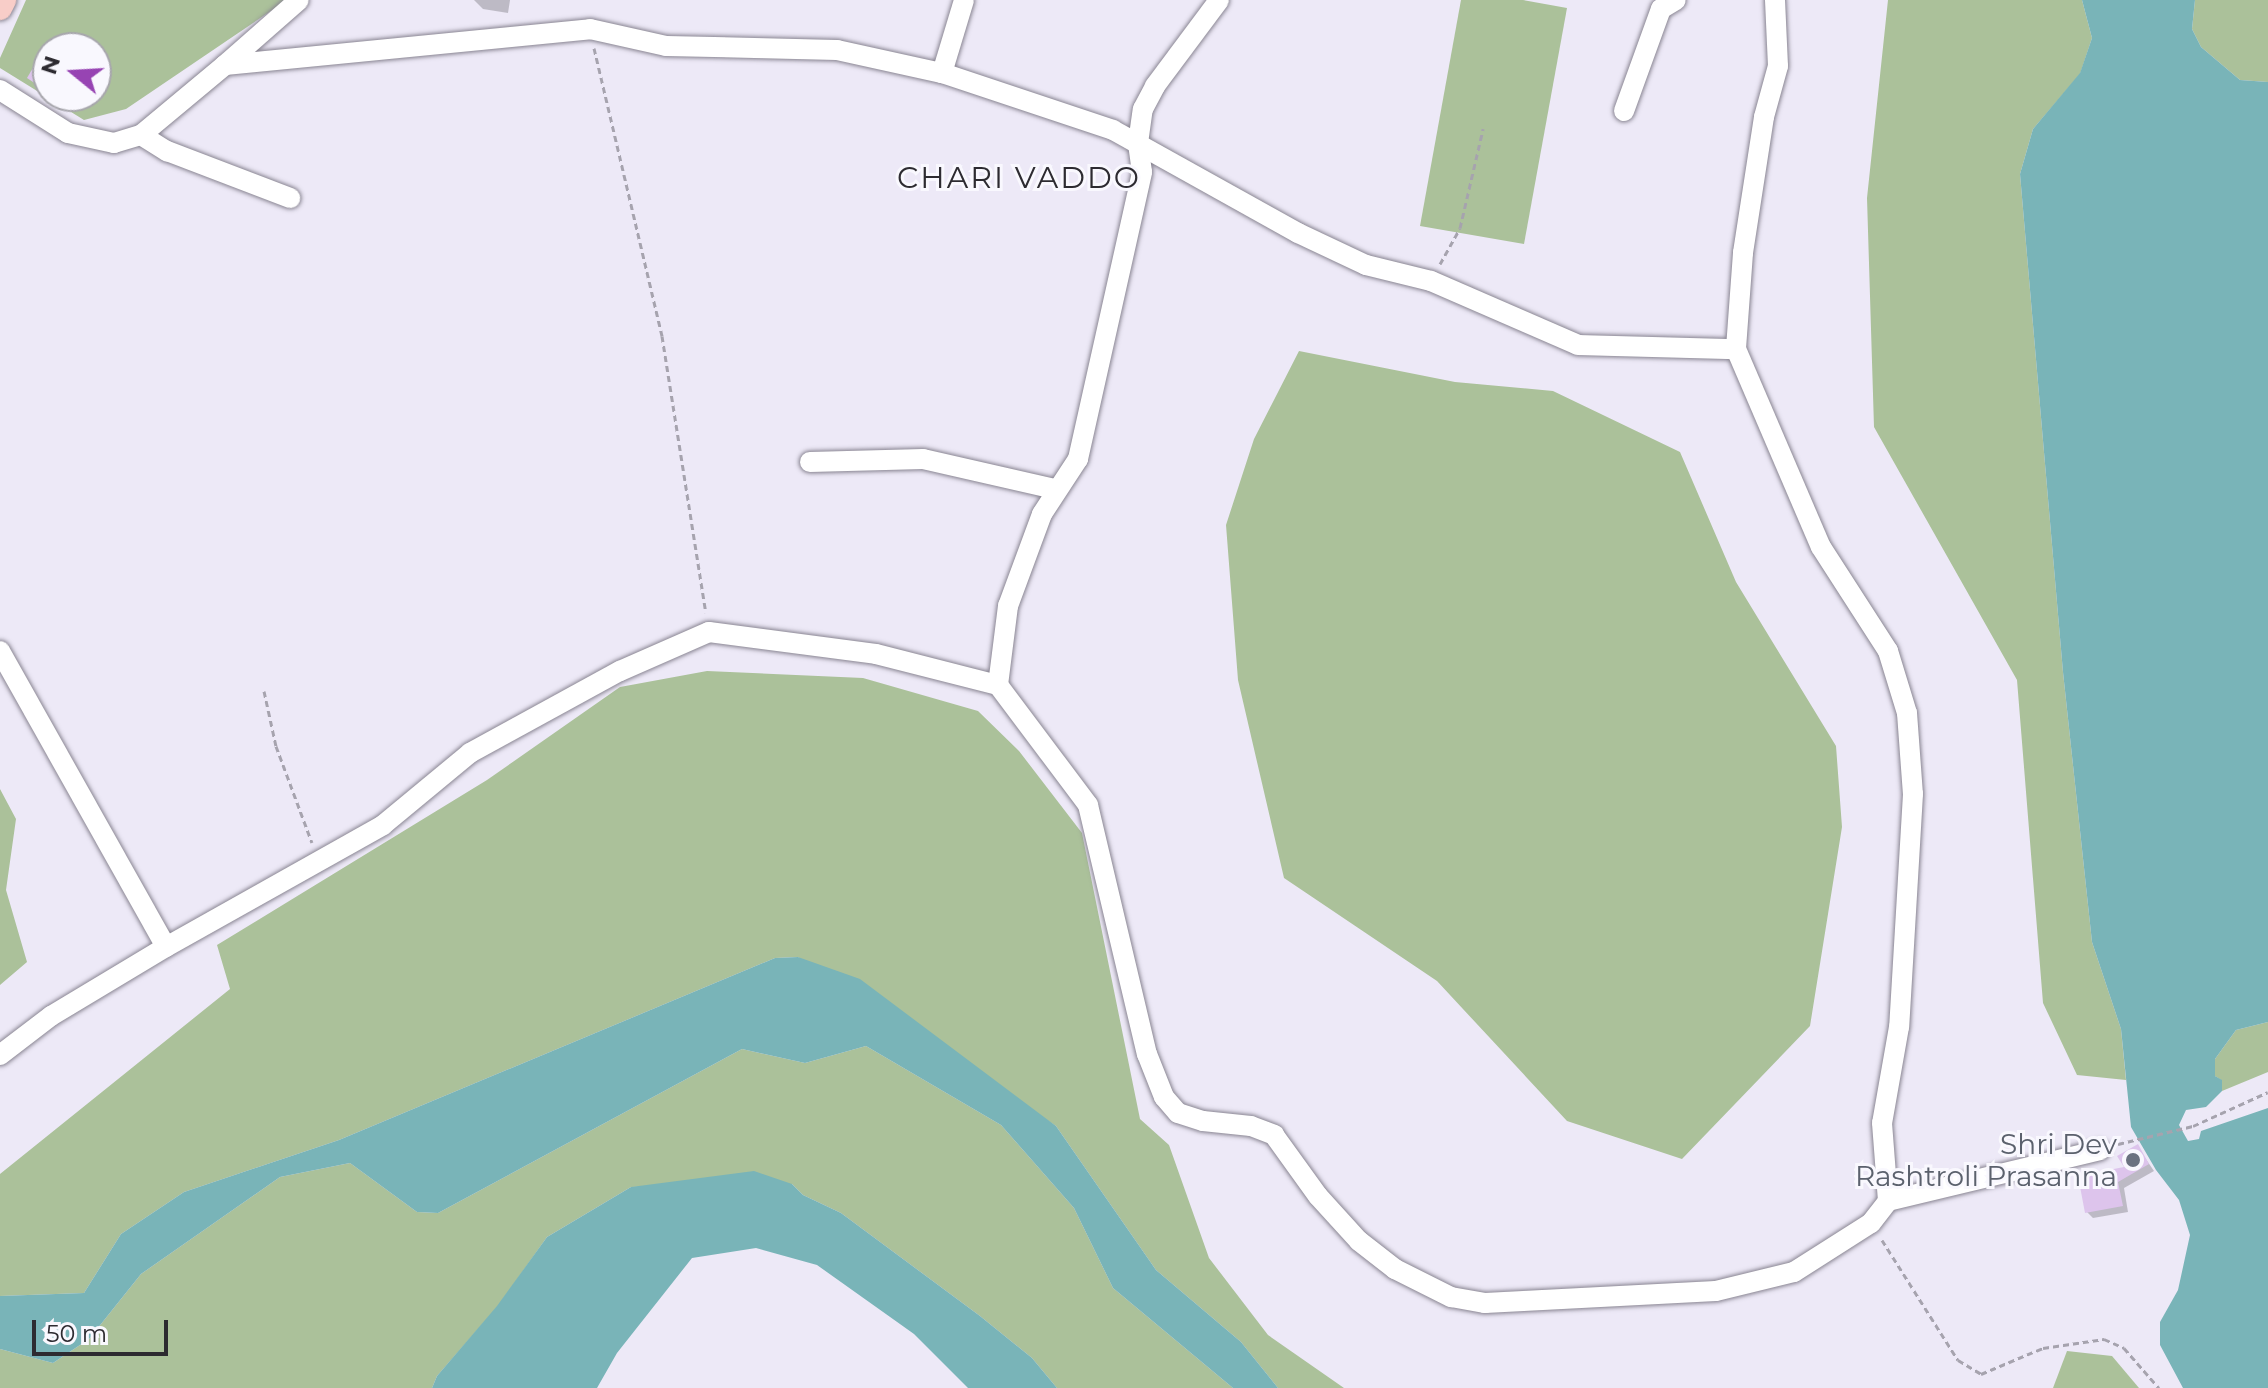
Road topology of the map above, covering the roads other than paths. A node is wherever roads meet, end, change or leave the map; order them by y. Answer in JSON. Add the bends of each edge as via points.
{"nodes":[{"id":1,"x":4,"y":0,"type":"edge"},
{"id":2,"x":299,"y":0,"type":"edge"},
{"id":3,"x":964,"y":0,"type":"edge"},
{"id":4,"x":1219,"y":0,"type":"edge"},
{"id":5,"x":1676,"y":0,"type":"edge"},
{"id":6,"x":1775,"y":0,"type":"edge"},
{"id":7,"x":0,"y":8,"type":"edge"},
{"id":8,"x":225,"y":65,"type":"junction"},
{"id":9,"x":942,"y":73,"type":"junction"},
{"id":10,"x":0,"y":90,"type":"edge"},
{"id":11,"x":1624,"y":111,"type":"dead end"},
{"id":12,"x":141,"y":135,"type":"junction"},
{"id":13,"x":1138,"y":143,"type":"junction"},
{"id":14,"x":290,"y":198,"type":"dead end"},
{"id":15,"x":1736,"y":349,"type":"junction"},
{"id":16,"x":810,"y":462,"type":"dead end"},
{"id":17,"x":1055,"y":489,"type":"junction"},
{"id":18,"x":0,"y":651,"type":"edge"},
{"id":19,"x":998,"y":685,"type":"junction"},
{"id":20,"x":166,"y":947,"type":"junction"},
{"id":21,"x":0,"y":1055,"type":"edge"},
{"id":22,"x":2100,"y":1150,"type":"road end"},
{"id":23,"x":1888,"y":1201,"type":"junction"}],
"edges":[{"from":1,"to":7,"type":"main road"},
{"from":2,"to":8,"type":"street"},
{"from":3,"to":9,"type":"street"},
{"from":4,"to":13,"type":"street","via":[[1155,86],[1143,109]]},
{"from":5,"to":11,"type":"street","via":[[1661,9]]},
{"from":6,"to":15,"type":"street","via":[[1778,66],[1764,117],[1743,253]]},
{"from":8,"to":9,"type":"street","via":[[590,29],[666,46],[837,50]]},
{"from":8,"to":12,"type":"street"},
{"from":9,"to":13,"type":"street"},
{"from":10,"to":12,"type":"street","via":[[68,133],[114,143]]},
{"from":12,"to":14,"type":"street","via":[[167,151]]},
{"from":13,"to":15,"type":"street","via":[[1366,265],[1431,281],[1578,345]]},
{"from":13,"to":17,"type":"street","via":[[1142,172],[1078,459]]},
{"from":15,"to":23,"type":"street","via":[[1821,547],[1888,651],[1907,713],[1913,794],[1899,1027],[1882,1123]]},
{"from":16,"to":17,"type":"street","via":[[923,459]]},
{"from":17,"to":19,"type":"street","via":[[1008,606]]},
{"from":18,"to":20,"type":"street"},
{"from":19,"to":20,"type":"street","via":[[876,654],[709,632],[620,671],[470,753],[383,825]]},
{"from":19,"to":23,"type":"street","via":[[1088,805],[1147,1054],[1164,1097],[1178,1113],[1274,1135],[1318,1196],[1359,1241],[1395,1269],[1451,1297],[1485,1303],[1716,1291],[1794,1272],[1871,1223]]},
{"from":20,"to":21,"type":"street","via":[[51,1016]]},
{"from":22,"to":23,"type":"street"}]}
